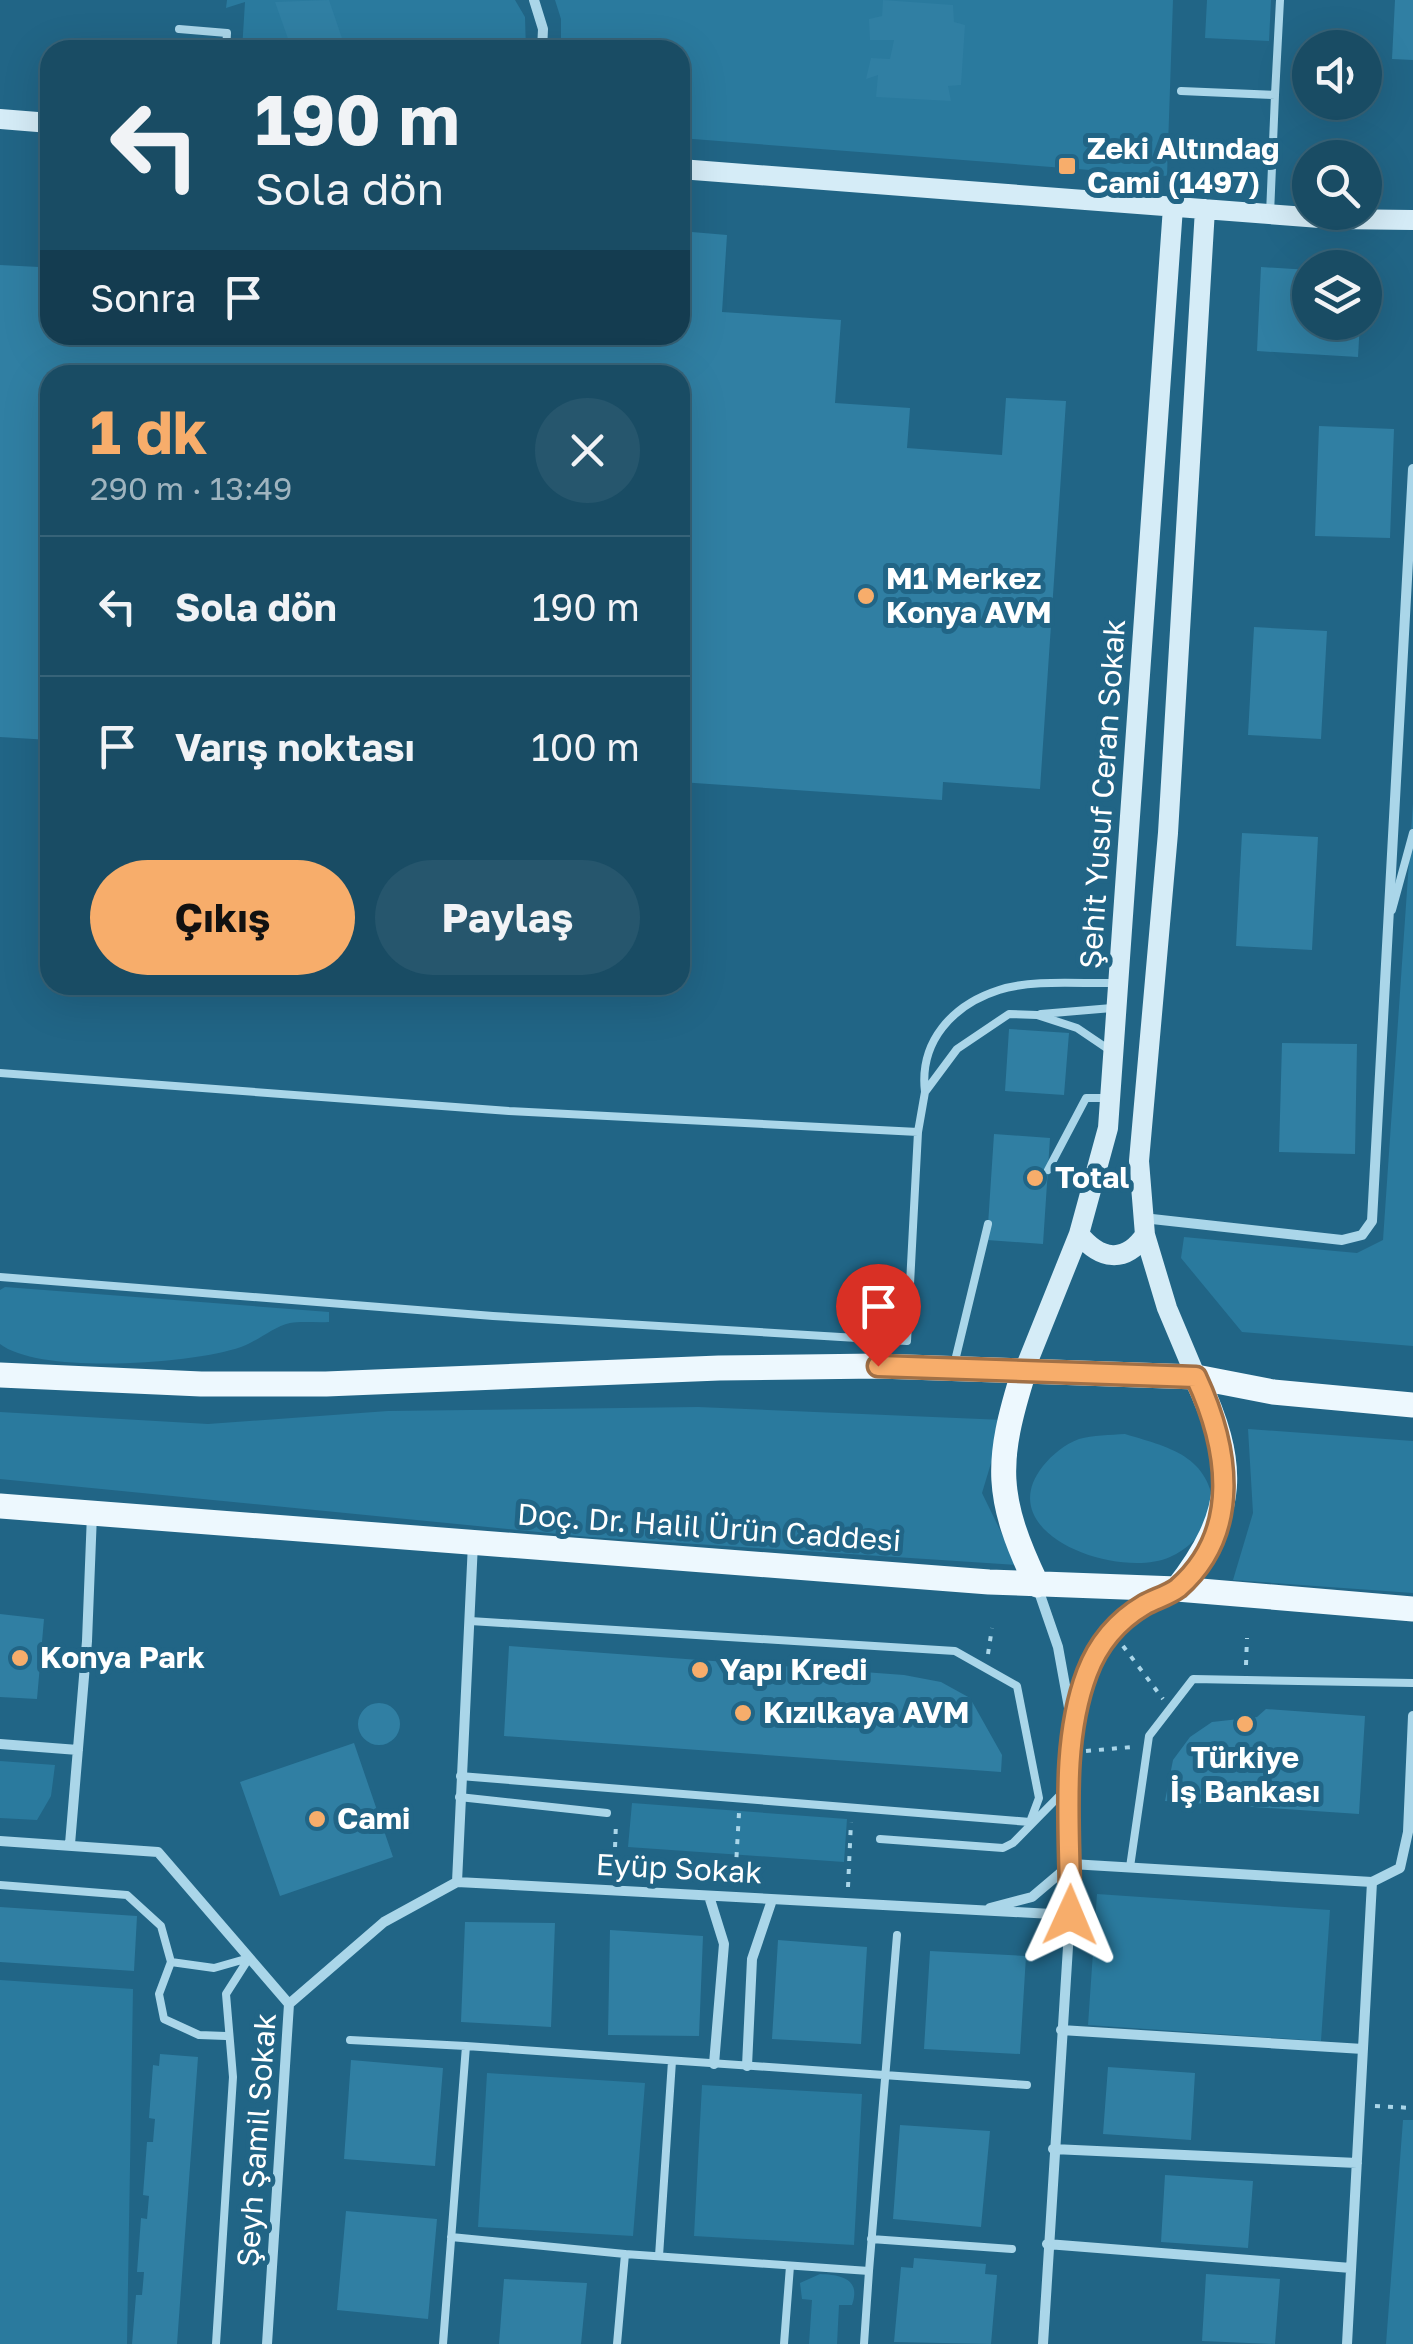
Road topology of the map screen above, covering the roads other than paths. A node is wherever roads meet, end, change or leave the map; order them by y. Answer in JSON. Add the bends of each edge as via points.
{"nodes":[{"id":1,"x":534,"y":0,"type":"edge"},
{"id":2,"x":1280,"y":0,"type":"edge"},
{"id":3,"x":180,"y":30,"type":"dead end"},
{"id":4,"x":227,"y":40,"type":"edge"},
{"id":5,"x":542,"y":40,"type":"edge"},
{"id":6,"x":1181,"y":91,"type":"dead end"},
{"id":7,"x":1275,"y":95,"type":"junction"},
{"id":8,"x":0,"y":120,"type":"edge"},
{"id":9,"x":40,"y":122,"type":"edge"},
{"id":10,"x":690,"y":170,"type":"edge"},
{"id":11,"x":1173,"y":206,"type":"junction"},
{"id":12,"x":1206,"y":209,"type":"junction"},
{"id":13,"x":1270,"y":214,"type":"junction"},
{"id":14,"x":1413,"y":220,"type":"edge"},
{"id":15,"x":1413,"y":469,"type":"edge"},
{"id":16,"x":1413,"y":832,"type":"edge"},
{"id":17,"x":1390,"y":921,"type":"junction"},
{"id":18,"x":1121,"y":983,"type":"junction"},
{"id":19,"x":1120,"y":1008,"type":"junction"},
{"id":20,"x":1037,"y":1015,"type":"junction"},
{"id":21,"x":1117,"y":1055,"type":"junction"},
{"id":22,"x":0,"y":1073,"type":"edge"},
{"id":23,"x":925,"y":1092,"type":"junction"},
{"id":24,"x":1111,"y":1098,"type":"junction"},
{"id":25,"x":918,"y":1132,"type":"junction"},
{"id":26,"x":1048,"y":1170,"type":"dead end"},
{"id":27,"x":988,"y":1224,"type":"dead end"},
{"id":28,"x":1144,"y":1226,"type":"junction"},
{"id":29,"x":1079,"y":1234,"type":"junction"},
{"id":30,"x":0,"y":1277,"type":"edge"},
{"id":31,"x":0,"y":1364,"type":"edge"},
{"id":32,"x":953,"y":1368,"type":"junction"},
{"id":33,"x":1024,"y":1371,"type":"junction"},
{"id":34,"x":0,"y":1375,"type":"edge"},
{"id":35,"x":1196,"y":1377,"type":"junction"},
{"id":36,"x":28,"y":1378,"type":"junction"},
{"id":37,"x":1413,"y":1405,"type":"edge"},
{"id":38,"x":0,"y":1506,"type":"edge"},
{"id":39,"x":92,"y":1513,"type":"junction"},
{"id":40,"x":473,"y":1542,"type":"junction"},
{"id":41,"x":1036,"y":1585,"type":"junction"},
{"id":42,"x":1177,"y":1589,"type":"junction"},
{"id":43,"x":1413,"y":1609,"type":"edge"},
{"id":44,"x":470,"y":1621,"type":"junction"},
{"id":45,"x":1413,"y":1684,"type":"edge"},
{"id":46,"x":1413,"y":1716,"type":"edge"},
{"id":47,"x":1072,"y":1724,"type":"junction"},
{"id":48,"x":0,"y":1744,"type":"edge"},
{"id":49,"x":78,"y":1750,"type":"junction"},
{"id":50,"x":460,"y":1776,"type":"junction"},
{"id":51,"x":1072,"y":1784,"type":"junction"},
{"id":52,"x":460,"y":1797,"type":"junction"},
{"id":53,"x":607,"y":1813,"type":"dead end"},
{"id":54,"x":1030,"y":1822,"type":"junction"},
{"id":55,"x":880,"y":1839,"type":"dead end"},
{"id":56,"x":0,"y":1841,"type":"edge"},
{"id":57,"x":70,"y":1844,"type":"junction"},
{"id":58,"x":1071,"y":1864,"type":"junction"},
{"id":59,"x":1130,"y":1867,"type":"junction"},
{"id":60,"x":457,"y":1882,"type":"junction"},
{"id":61,"x":1372,"y":1882,"type":"junction"},
{"id":62,"x":0,"y":1885,"type":"edge"},
{"id":63,"x":709,"y":1896,"type":"junction"},
{"id":64,"x":772,"y":1900,"type":"junction"},
{"id":65,"x":981,"y":1910,"type":"junction"},
{"id":66,"x":1070,"y":1915,"type":"junction"},
{"id":67,"x":897,"y":1935,"type":"dead end"},
{"id":68,"x":248,"y":1958,"type":"junction"},
{"id":69,"x":171,"y":1962,"type":"junction"},
{"id":70,"x":289,"y":2004,"type":"junction"},
{"id":71,"x":1061,"y":2030,"type":"junction"},
{"id":72,"x":226,"y":2036,"type":"junction"},
{"id":73,"x":350,"y":2040,"type":"dead end"},
{"id":74,"x":466,"y":2046,"type":"junction"},
{"id":75,"x":1363,"y":2049,"type":"junction"},
{"id":76,"x":672,"y":2061,"type":"junction"},
{"id":77,"x":714,"y":2064,"type":"junction"},
{"id":78,"x":747,"y":2066,"type":"junction"},
{"id":79,"x":884,"y":2076,"type":"junction"},
{"id":80,"x":1027,"y":2086,"type":"dead end"},
{"id":81,"x":1053,"y":2149,"type":"junction"},
{"id":82,"x":1357,"y":2163,"type":"junction"},
{"id":83,"x":451,"y":2238,"type":"junction"},
{"id":84,"x":872,"y":2238,"type":"junction"},
{"id":85,"x":1047,"y":2244,"type":"junction"},
{"id":86,"x":1012,"y":2249,"type":"dead end"},
{"id":87,"x":625,"y":2254,"type":"junction"},
{"id":88,"x":660,"y":2256,"type":"junction"},
{"id":89,"x":790,"y":2266,"type":"junction"},
{"id":90,"x":1351,"y":2268,"type":"junction"},
{"id":91,"x":869,"y":2271,"type":"junction"},
{"id":92,"x":216,"y":2344,"type":"edge"},
{"id":93,"x":267,"y":2344,"type":"edge"},
{"id":94,"x":443,"y":2344,"type":"edge"},
{"id":95,"x":616,"y":2344,"type":"edge"},
{"id":96,"x":784,"y":2344,"type":"edge"},
{"id":97,"x":864,"y":2344,"type":"edge"},
{"id":98,"x":1043,"y":2344,"type":"edge"},
{"id":99,"x":1347,"y":2344,"type":"edge"}],
"edges":[{"from":1,"to":5,"type":"street"},
{"from":2,"to":7,"type":"lane"},
{"from":3,"to":4,"type":"lane","via":[[227,33]]},
{"from":6,"to":7,"type":"lane"},
{"from":7,"to":13,"type":"lane"},
{"from":8,"to":9,"type":"street"},
{"from":10,"to":11,"type":"street"},
{"from":11,"to":12,"type":"street"},
{"from":11,"to":18,"type":"street","name":"Şehit Yusuf Ceran Sokak"},
{"from":12,"to":13,"type":"street"},
{"from":12,"to":28,"type":"street","via":[[1168,833],[1140,1161]]},
{"from":13,"to":14,"type":"street"},
{"from":15,"to":17,"type":"street"},
{"from":16,"to":17,"type":"lane"},
{"from":17,"to":28,"type":"street","via":[[1372,1222],[1362,1235],[1342,1240]]},
{"from":18,"to":19,"type":"street","name":"Şehit Yusuf Ceran Sokak"},
{"from":18,"to":23,"type":"lane","via":[[1000,989],[960,1010],[931,1038]]},
{"from":19,"to":20,"type":"lane"},
{"from":19,"to":21,"type":"street","name":"Şehit Yusuf Ceran Sokak"},
{"from":20,"to":21,"type":"lane","via":[[1076,1028]]},
{"from":20,"to":23,"type":"lane","via":[[1009,1014],[957,1049]]},
{"from":21,"to":24,"type":"street","name":"Şehit Yusuf Ceran Sokak"},
{"from":22,"to":25,"type":"lane","via":[[527,1112]]},
{"from":23,"to":25,"type":"lane"},
{"from":24,"to":26,"type":"lane","via":[[1086,1098]]},
{"from":24,"to":29,"type":"street","name":"Şehit Yusuf Ceran Sokak"},
{"from":25,"to":30,"type":"lane","via":[[907,1340]]},
{"from":27,"to":32,"type":"lane"},
{"from":28,"to":29,"type":"street","via":[[1127,1254],[1112,1257]]},
{"from":28,"to":35,"type":"street"},
{"from":29,"to":33,"type":"street","name":"Şehit Yusuf Ceran Sokak"},
{"from":31,"to":36,"type":"lane"},
{"from":32,"to":33,"type":"main road"},
{"from":32,"to":36,"type":"main road","via":[[738,1367],[326,1384]]},
{"from":33,"to":35,"type":"main road"},
{"from":33,"to":41,"type":"main road","via":[[1001,1471],[1013,1530]]},
{"from":34,"to":36,"type":"main road"},
{"from":35,"to":37,"type":"main road","via":[[1273,1392]]},
{"from":35,"to":42,"type":"main road","via":[[1219,1433],[1224,1500],[1215,1535]]},
{"from":38,"to":39,"type":"main road","name":"Doç. Dr. Halil Ürün Caddesi"},
{"from":39,"to":40,"type":"main road","name":"Doç. Dr. Halil Ürün Caddesi"},
{"from":39,"to":49,"type":"street"},
{"from":40,"to":41,"type":"main road","name":"Doç. Dr. Halil Ürün Caddesi"},
{"from":40,"to":44,"type":"street"},
{"from":41,"to":42,"type":"main road","name":"Doç. Dr. Halil Ürün Caddesi"},
{"from":41,"to":47,"type":"street","via":[[1058,1648]]},
{"from":42,"to":43,"type":"main road","name":"Doç. Dr. Halil Ürün Caddesi"},
{"from":42,"to":47,"type":"street","via":[[1112,1630],[1086,1676]]},
{"from":44,"to":50,"type":"street"},
{"from":44,"to":54,"type":"lane","via":[[955,1651],[1017,1686],[1039,1798]]},
{"from":45,"to":59,"type":"lane","via":[[1193,1679],[1149,1736]]},
{"from":46,"to":61,"type":"street","via":[[1400,1868]]},
{"from":47,"to":51,"type":"street"},
{"from":48,"to":49,"type":"street"},
{"from":49,"to":57,"type":"street"},
{"from":50,"to":52,"type":"street"},
{"from":50,"to":54,"type":"lane"},
{"from":51,"to":54,"type":"lane"},
{"from":51,"to":58,"type":"street"},
{"from":52,"to":53,"type":"lane"},
{"from":52,"to":60,"type":"street"},
{"from":54,"to":55,"type":"lane","via":[[1003,1848]]},
{"from":56,"to":57,"type":"street"},
{"from":57,"to":68,"type":"street","via":[[158,1852]]},
{"from":58,"to":59,"type":"street"},
{"from":58,"to":65,"type":"street","via":[[1032,1897]]},
{"from":58,"to":66,"type":"street"},
{"from":59,"to":61,"type":"street"},
{"from":60,"to":63,"type":"street","name":"Eyüp Sokak"},
{"from":60,"to":70,"type":"street","name":"Şeyh Şamil Sokak","via":[[384,1922]]},
{"from":61,"to":75,"type":"street"},
{"from":62,"to":69,"type":"lane","via":[[126,1895],[161,1926]]},
{"from":63,"to":64,"type":"street","name":"Eyüp Sokak"},
{"from":63,"to":77,"type":"street","via":[[724,1944]]},
{"from":64,"to":65,"type":"street","name":"Eyüp Sokak"},
{"from":64,"to":78,"type":"street","via":[[752,1958]]},
{"from":65,"to":66,"type":"street","name":"Eyüp Sokak"},
{"from":66,"to":71,"type":"street"},
{"from":67,"to":79,"type":"lane"},
{"from":68,"to":69,"type":"lane","via":[[214,1968]]},
{"from":68,"to":70,"type":"street"},
{"from":68,"to":72,"type":"lane","via":[[226,1994]]},
{"from":69,"to":72,"type":"lane","via":[[158,1994],[164,2020],[198,2035]]},
{"from":70,"to":93,"type":"street","name":"Şeyh Şamil Sokak"},
{"from":71,"to":75,"type":"street"},
{"from":71,"to":81,"type":"street"},
{"from":72,"to":92,"type":"lane","via":[[233,2077]]},
{"from":73,"to":74,"type":"lane"},
{"from":74,"to":76,"type":"lane"},
{"from":74,"to":83,"type":"lane"},
{"from":75,"to":82,"type":"street"},
{"from":76,"to":77,"type":"lane"},
{"from":76,"to":88,"type":"lane"},
{"from":77,"to":78,"type":"lane"},
{"from":78,"to":79,"type":"lane"},
{"from":79,"to":80,"type":"lane"},
{"from":79,"to":84,"type":"lane"},
{"from":81,"to":82,"type":"street"},
{"from":81,"to":85,"type":"street"},
{"from":82,"to":90,"type":"street"},
{"from":83,"to":87,"type":"lane"},
{"from":83,"to":94,"type":"lane"},
{"from":84,"to":86,"type":"lane"},
{"from":84,"to":91,"type":"lane"},
{"from":85,"to":90,"type":"street"},
{"from":85,"to":98,"type":"street"},
{"from":87,"to":88,"type":"lane"},
{"from":87,"to":95,"type":"lane"},
{"from":88,"to":89,"type":"lane"},
{"from":89,"to":91,"type":"lane"},
{"from":89,"to":96,"type":"lane"},
{"from":90,"to":99,"type":"street"},
{"from":91,"to":97,"type":"lane"}]}
